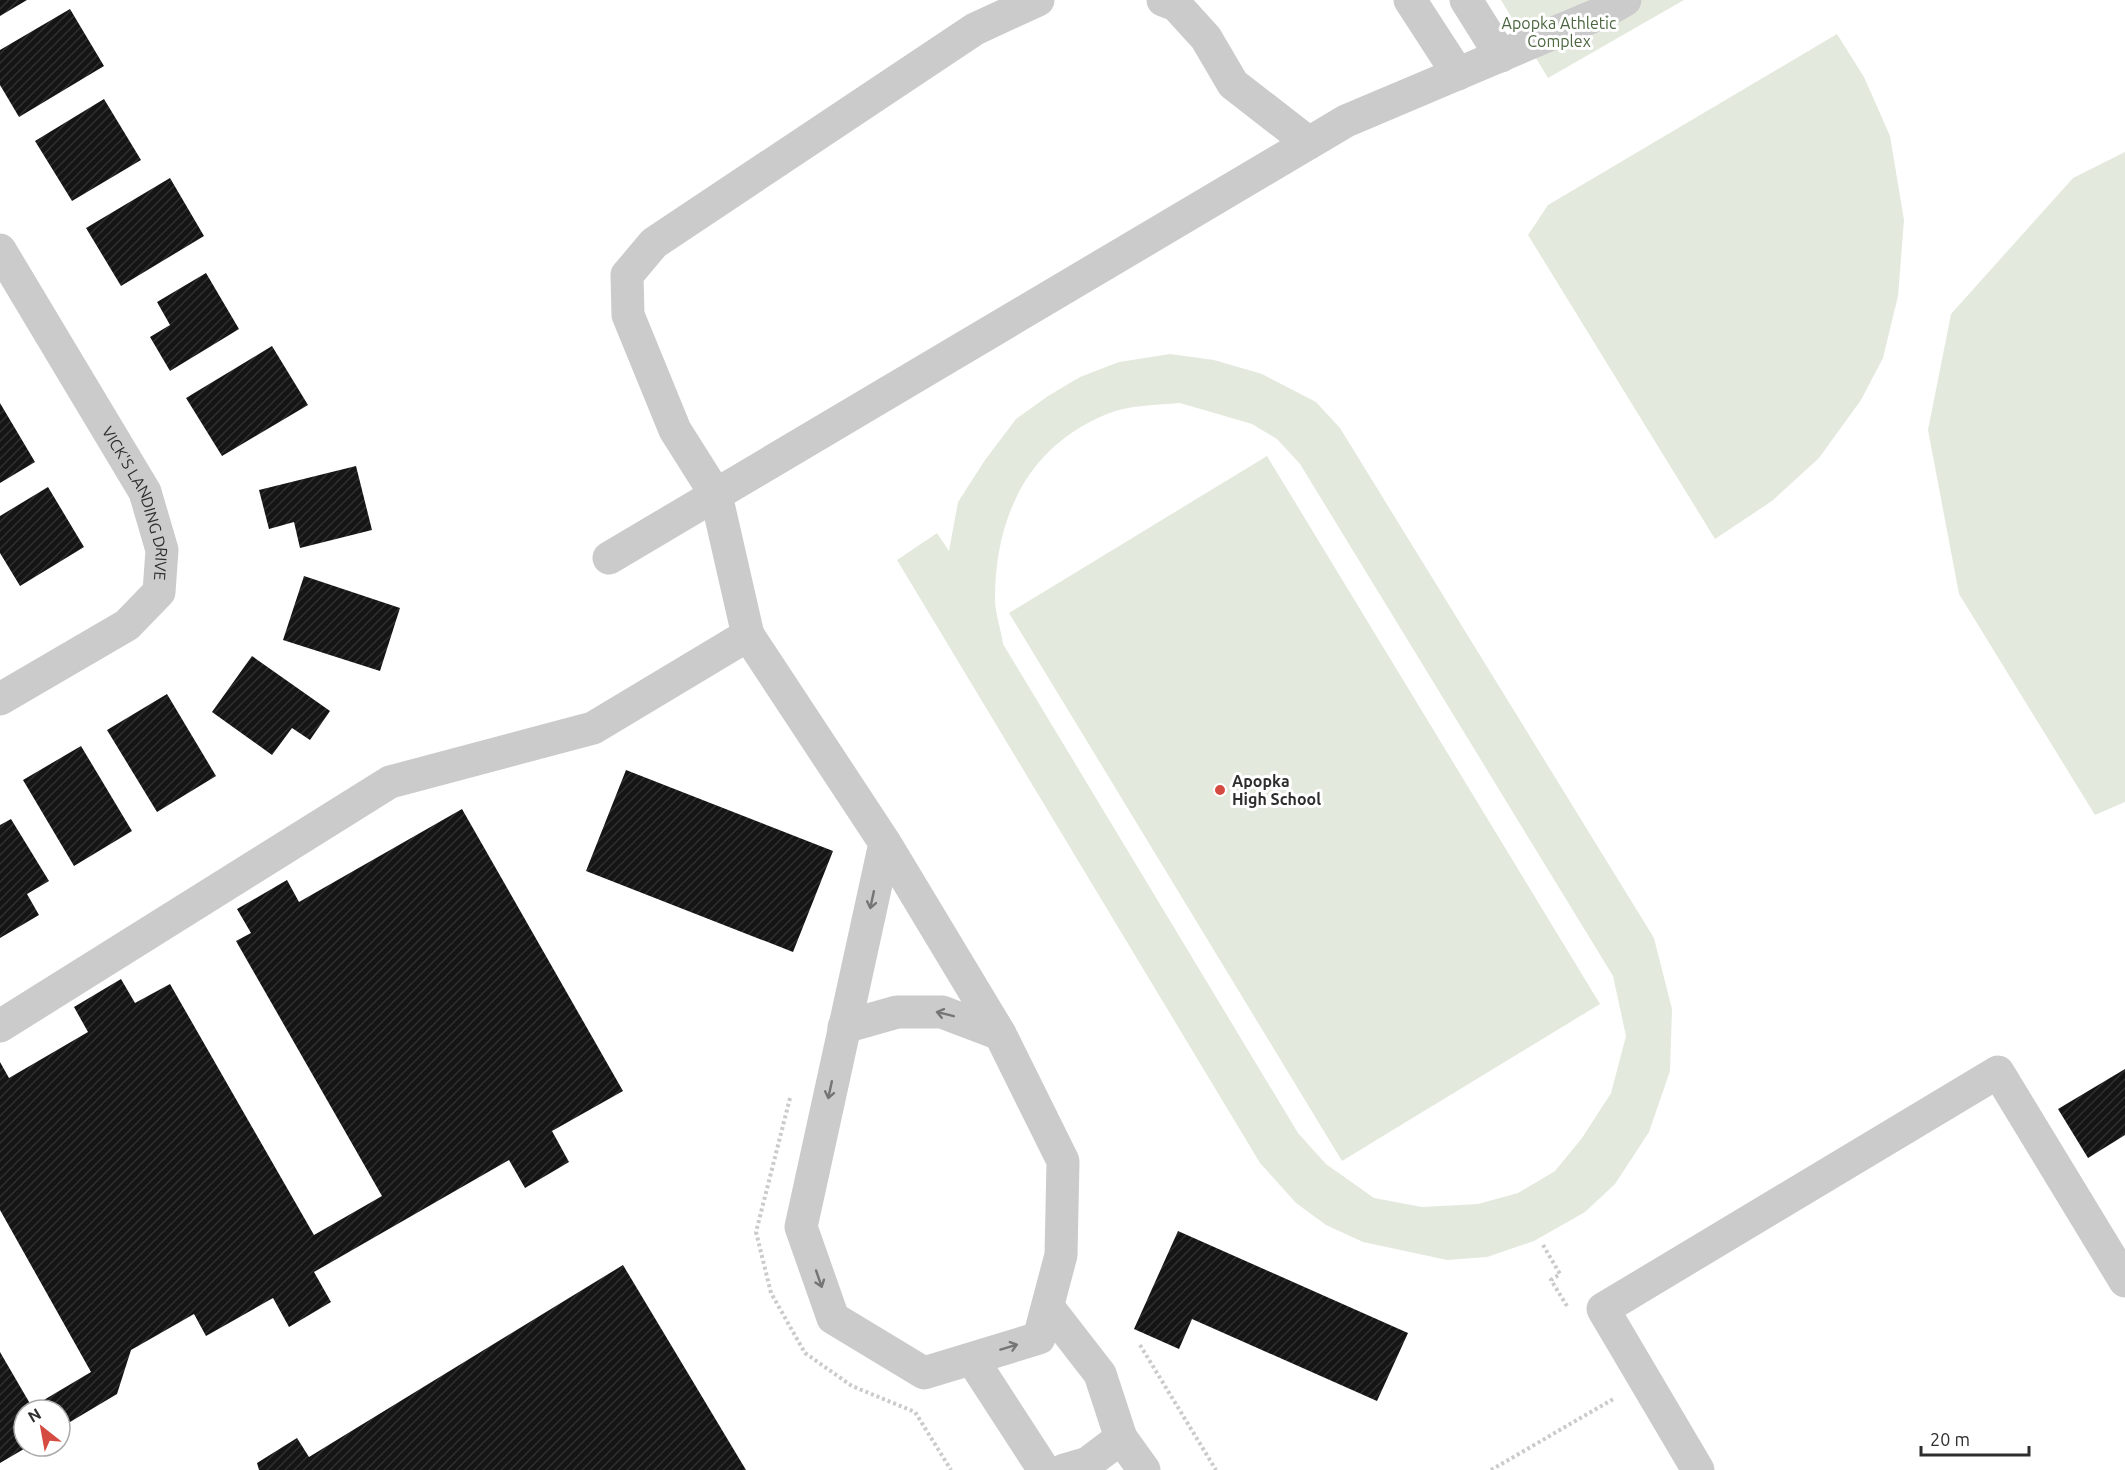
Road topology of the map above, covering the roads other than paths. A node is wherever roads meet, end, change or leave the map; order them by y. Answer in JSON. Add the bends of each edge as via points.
{"nodes":[{"id":1,"x":1038,"y":0,"type":"edge"},
{"id":2,"x":1163,"y":0,"type":"edge"},
{"id":3,"x":1410,"y":0,"type":"edge"},
{"id":4,"x":1466,"y":0,"type":"edge"},
{"id":5,"x":1625,"y":0,"type":"edge"},
{"id":6,"x":1501,"y":56,"type":"junction"},
{"id":7,"x":1458,"y":74,"type":"junction"},
{"id":8,"x":1309,"y":142,"type":"junction"},
{"id":9,"x":0,"y":250,"type":"edge"},
{"id":10,"x":716,"y":495,"type":"junction"},
{"id":11,"x":609,"y":558,"type":"dead end"},
{"id":12,"x":748,"y":635,"type":"junction"},
{"id":13,"x":0,"y":699,"type":"edge"},
{"id":14,"x":885,"y":843,"type":"junction"},
{"id":15,"x":0,"y":1026,"type":"edge"},
{"id":16,"x":844,"y":1027,"type":"junction"},
{"id":17,"x":1000,"y":1034,"type":"junction"},
{"id":18,"x":2125,"y":1281,"type":"edge"},
{"id":19,"x":1048,"y":1307,"type":"junction"},
{"id":20,"x":972,"y":1359,"type":"junction"},
{"id":21,"x":1121,"y":1438,"type":"junction"},
{"id":22,"x":1044,"y":1470,"type":"edge"},
{"id":23,"x":1064,"y":1470,"type":"edge"},
{"id":24,"x":1144,"y":1470,"type":"edge"},
{"id":25,"x":1698,"y":1470,"type":"edge"}],
"edges":[{"from":1,"to":10,"type":"street","via":[[975,29],[654,243],[627,275],[628,315],[675,430]]},
{"from":2,"to":8,"type":"street","via":[[1176,5],[1206,38],[1233,84]]},
{"from":3,"to":7,"type":"street"},
{"from":4,"to":6,"type":"street"},
{"from":5,"to":6,"type":"street"},
{"from":6,"to":7,"type":"street"},
{"from":7,"to":8,"type":"street","via":[[1346,121]]},
{"from":8,"to":10,"type":"street"},
{"from":9,"to":13,"type":"street","name":"VICK'S LANDING DRIVE","via":[[145,492],[162,550],[159,592],[127,625]]},
{"from":10,"to":11,"type":"street"},
{"from":10,"to":12,"type":"street"},
{"from":12,"to":14,"type":"street"},
{"from":12,"to":15,"type":"street","via":[[593,728],[390,782]]},
{"from":14,"to":16,"type":"street","one_way":true},
{"from":14,"to":17,"type":"street"},
{"from":17,"to":16,"type":"street","one_way":true,"via":[[942,1012],[897,1011]]},
{"from":16,"to":20,"type":"street","one_way":true,"via":[[801,1227],[832,1318],[924,1373]]},
{"from":17,"to":19,"type":"street","via":[[1063,1161],[1061,1255]]},
{"from":18,"to":25,"type":"street","via":[[1998,1072],[1603,1309]]},
{"from":20,"to":19,"type":"street","one_way":true,"via":[[1039,1338]]},
{"from":19,"to":21,"type":"street","via":[[1100,1374]]},
{"from":20,"to":22,"type":"street"},
{"from":21,"to":23,"type":"street","via":[[1088,1463]]},
{"from":21,"to":24,"type":"street"}]}
